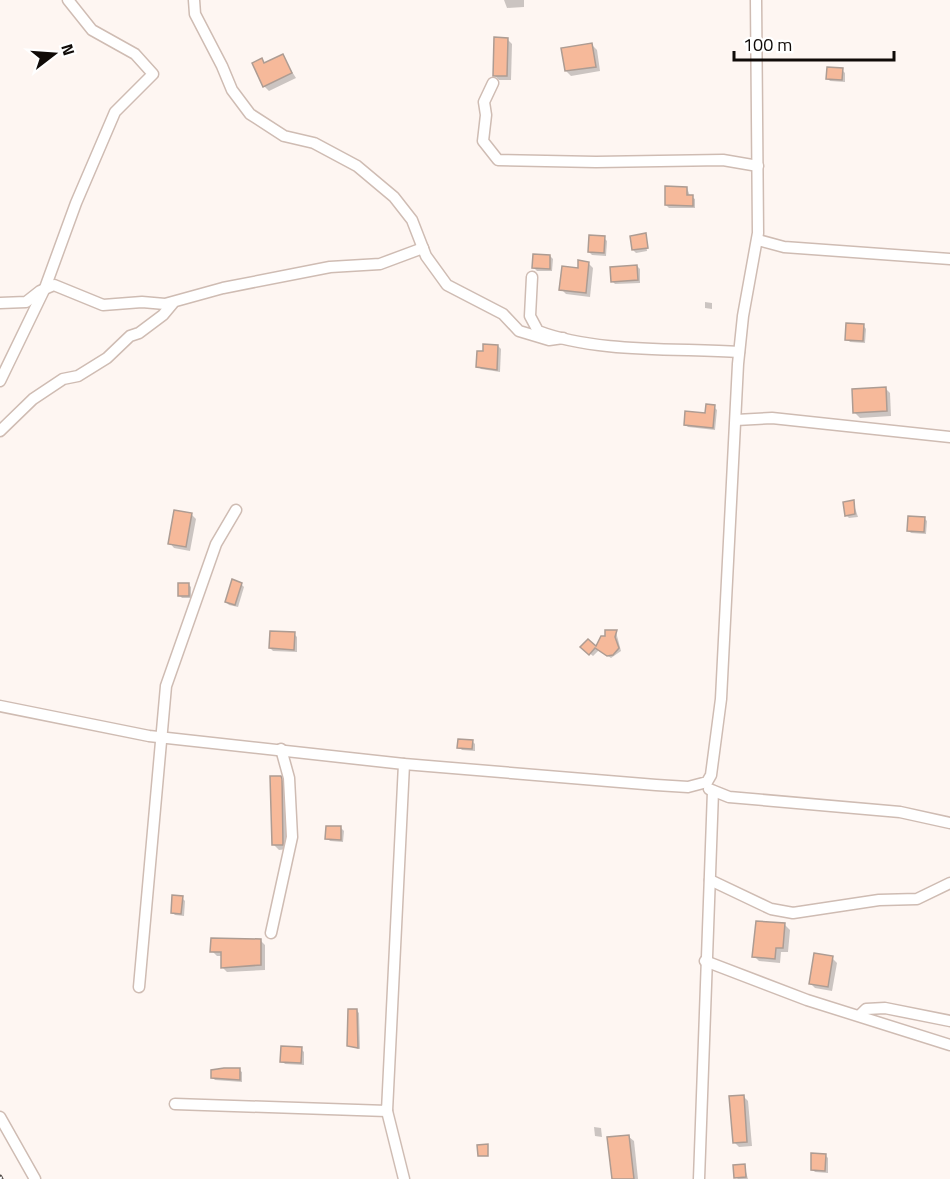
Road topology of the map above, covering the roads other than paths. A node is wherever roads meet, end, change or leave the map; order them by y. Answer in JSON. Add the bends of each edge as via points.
{"nodes":[{"id":1,"x":68,"y":0,"type":"edge"},
{"id":2,"x":194,"y":0,"type":"edge"},
{"id":3,"x":756,"y":0,"type":"edge"},
{"id":4,"x":493,"y":82,"type":"dead end"},
{"id":5,"x":758,"y":166,"type":"junction"},
{"id":6,"x":758,"y":240,"type":"junction"},
{"id":7,"x":423,"y":248,"type":"junction"},
{"id":8,"x":950,"y":259,"type":"edge"},
{"id":9,"x":532,"y":277,"type":"dead end"},
{"id":10,"x":45,"y":288,"type":"junction"},
{"id":11,"x":0,"y":303,"type":"edge"},
{"id":12,"x":173,"y":303,"type":"junction"},
{"id":13,"x":563,"y":338,"type":"junction"},
{"id":14,"x":739,"y":352,"type":"junction"},
{"id":15,"x":0,"y":381,"type":"edge"},
{"id":16,"x":736,"y":420,"type":"junction"},
{"id":17,"x":0,"y":431,"type":"edge"},
{"id":18,"x":950,"y":437,"type":"edge"},
{"id":19,"x":236,"y":510,"type":"dead end"},
{"id":20,"x":0,"y":706,"type":"edge"},
{"id":21,"x":159,"y":737,"type":"junction"},
{"id":22,"x":281,"y":749,"type":"junction"},
{"id":23,"x":404,"y":764,"type":"junction"},
{"id":24,"x":700,"y":786,"type":"junction"},
{"id":25,"x":713,"y":791,"type":"junction"},
{"id":26,"x":950,"y":823,"type":"edge"},
{"id":27,"x":710,"y":880,"type":"junction"},
{"id":28,"x":950,"y":883,"type":"edge"},
{"id":29,"x":271,"y":933,"type":"dead end"},
{"id":30,"x":705,"y":961,"type":"junction"},
{"id":31,"x":139,"y":987,"type":"dead end"},
{"id":32,"x":860,"y":1015,"type":"junction"},
{"id":33,"x":950,"y":1021,"type":"edge"},
{"id":34,"x":950,"y":1044,"type":"edge"},
{"id":35,"x":175,"y":1104,"type":"dead end"},
{"id":36,"x":387,"y":1111,"type":"junction"},
{"id":37,"x":0,"y":1117,"type":"edge"},
{"id":38,"x":35,"y":1179,"type":"edge"},
{"id":39,"x":404,"y":1179,"type":"edge"},
{"id":40,"x":699,"y":1179,"type":"edge"}],
"edges":[{"from":1,"to":10,"type":"street","via":[[92,30],[135,54],[153,74],[115,112]]},
{"from":2,"to":7,"type":"street","via":[[195,14],[232,90],[250,114],[284,136],[314,143],[357,165],[394,197],[412,220]]},
{"from":3,"to":5,"type":"street"},
{"from":4,"to":5,"type":"street","via":[[484,102],[483,141],[498,160],[723,159]]},
{"from":5,"to":6,"type":"street"},
{"from":6,"to":8,"type":"street","via":[[784,247]]},
{"from":6,"to":14,"type":"street"},
{"from":7,"to":12,"type":"street","via":[[380,264],[322,268],[223,288]]},
{"from":7,"to":13,"type":"street","via":[[447,285],[503,314],[519,331],[549,340]]},
{"from":9,"to":13,"type":"street","via":[[530,316],[538,331]]},
{"from":10,"to":11,"type":"street","via":[[26,302]]},
{"from":10,"to":12,"type":"street","via":[[54,285],[103,305]]},
{"from":10,"to":15,"type":"street"},
{"from":12,"to":17,"type":"street","via":[[107,358],[33,399]]},
{"from":13,"to":14,"type":"street","via":[[630,348]]},
{"from":14,"to":16,"type":"street"},
{"from":16,"to":18,"type":"street","via":[[772,418]]},
{"from":16,"to":24,"type":"street","via":[[721,699],[711,775]]},
{"from":19,"to":21,"type":"street","via":[[216,544],[166,686]]},
{"from":20,"to":21,"type":"street"},
{"from":21,"to":22,"type":"street"},
{"from":21,"to":31,"type":"street"},
{"from":22,"to":23,"type":"street"},
{"from":22,"to":29,"type":"street","via":[[289,778],[292,837]]},
{"from":23,"to":24,"type":"street"},
{"from":23,"to":36,"type":"street"},
{"from":24,"to":25,"type":"street"},
{"from":25,"to":26,"type":"street","via":[[729,797],[900,812]]},
{"from":25,"to":27,"type":"street"},
{"from":27,"to":28,"type":"street","via":[[771,909],[793,913],[879,900],[917,899]]},
{"from":27,"to":30,"type":"street"},
{"from":30,"to":32,"type":"street","via":[[807,1000]]},
{"from":30,"to":40,"type":"street"},
{"from":32,"to":33,"type":"street","via":[[866,1009],[885,1008]]},
{"from":32,"to":34,"type":"street"},
{"from":35,"to":36,"type":"street"},
{"from":36,"to":39,"type":"street"},
{"from":37,"to":38,"type":"street"}]}
